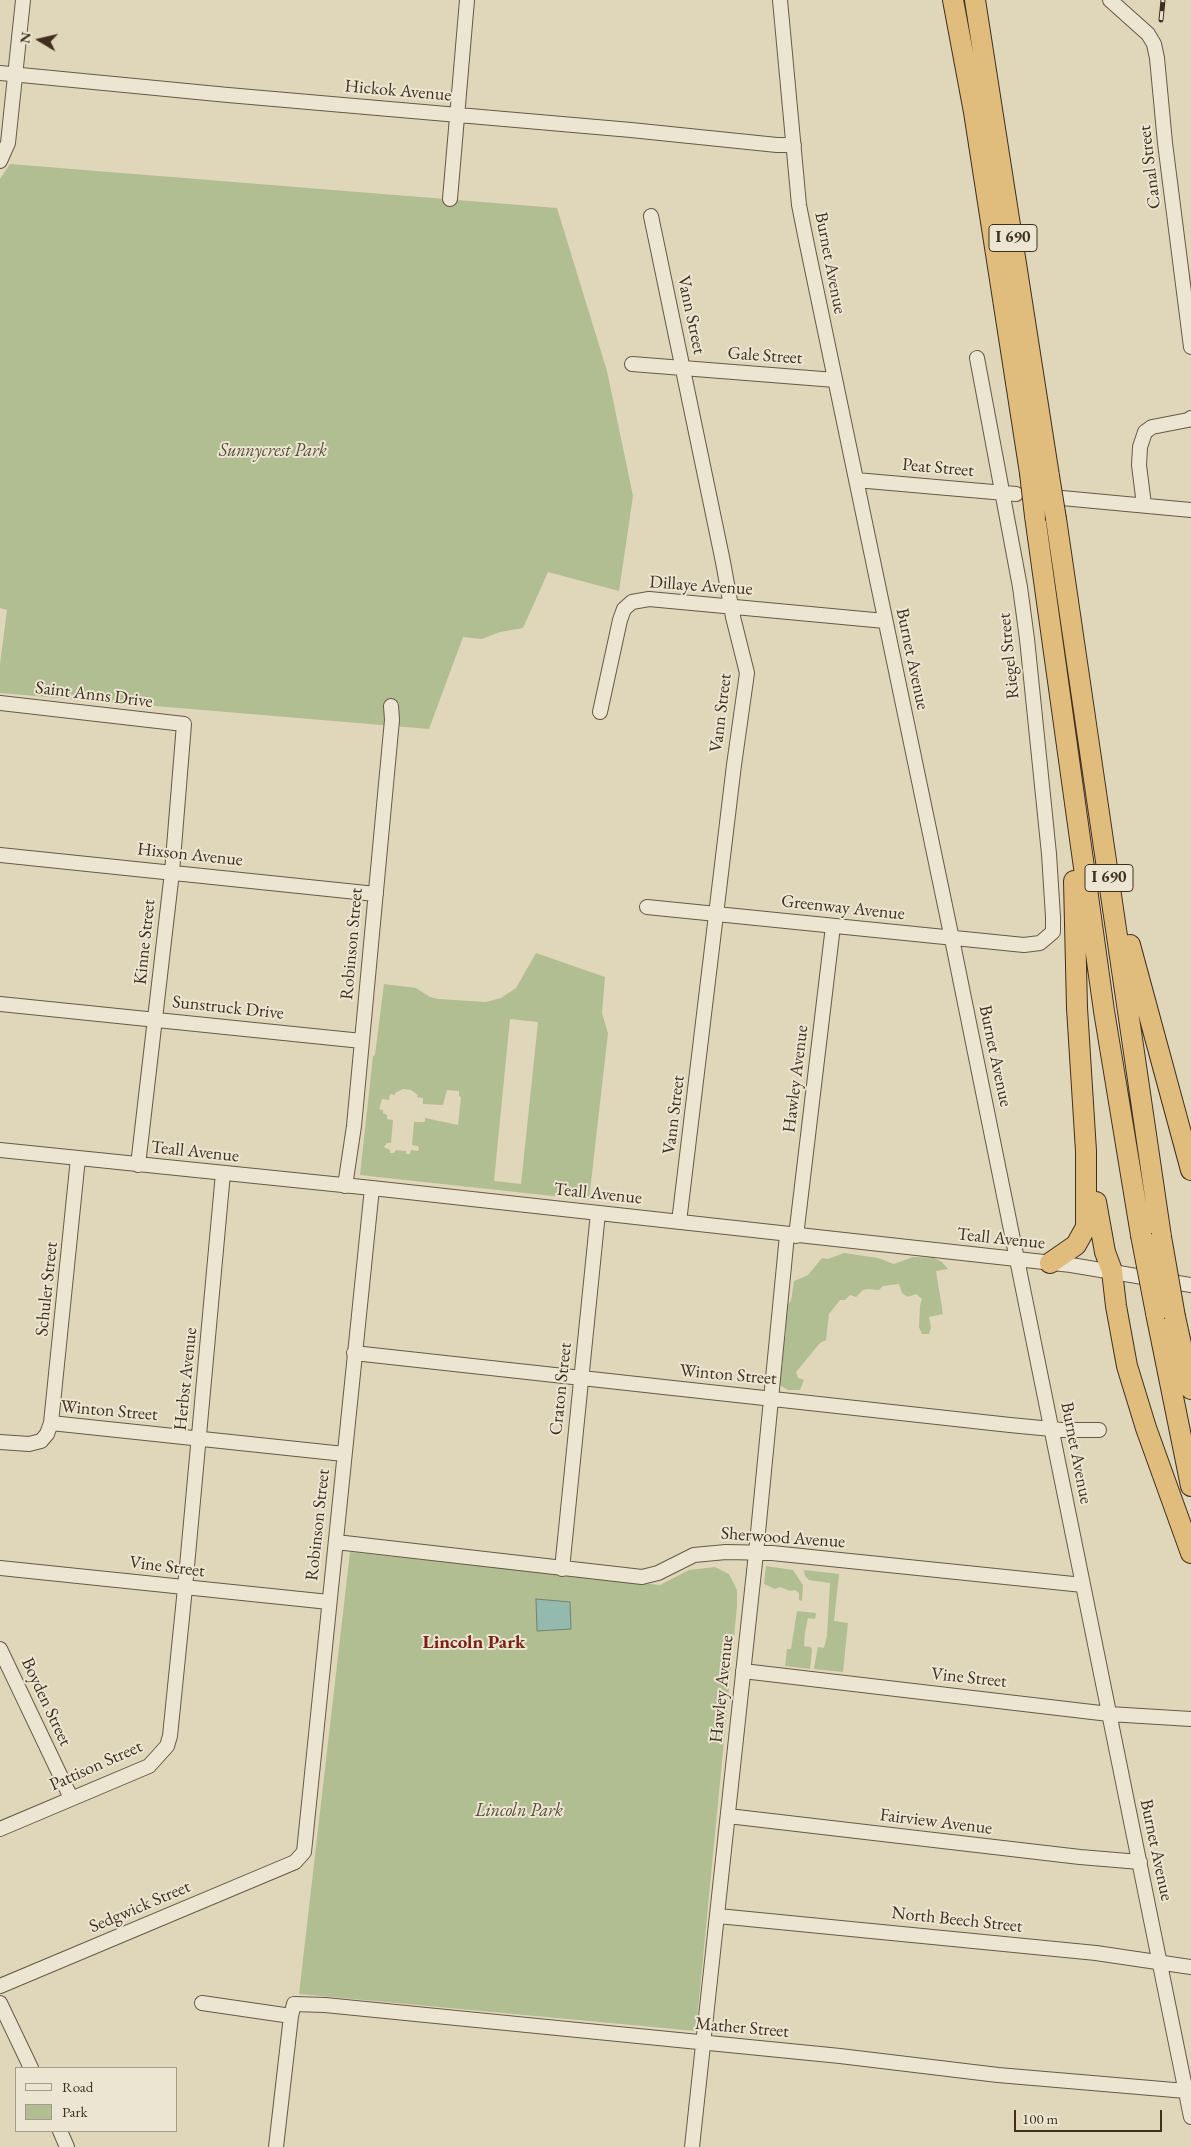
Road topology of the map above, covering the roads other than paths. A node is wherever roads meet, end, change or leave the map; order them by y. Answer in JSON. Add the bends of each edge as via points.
{"nodes":[{"id":1,"x":22,"y":0,"type":"edge"},
{"id":2,"x":467,"y":0,"type":"edge"},
{"id":3,"x":780,"y":0,"type":"edge"},
{"id":4,"x":953,"y":0,"type":"edge"},
{"id":5,"x":975,"y":0,"type":"edge"},
{"id":6,"x":1110,"y":0,"type":"edge"},
{"id":7,"x":0,"y":73,"type":"edge"},
{"id":8,"x":16,"y":74,"type":"junction"},
{"id":9,"x":458,"y":115,"type":"junction"},
{"id":10,"x":794,"y":145,"type":"junction"},
{"id":11,"x":0,"y":161,"type":"edge"},
{"id":12,"x":450,"y":199,"type":"dead end"},
{"id":13,"x":651,"y":216,"type":"dead end"},
{"id":14,"x":1191,"y":347,"type":"edge"},
{"id":15,"x":977,"y":358,"type":"dead end"},
{"id":16,"x":632,"y":364,"type":"dead end"},
{"id":17,"x":683,"y":368,"type":"junction"},
{"id":18,"x":835,"y":380,"type":"junction"},
{"id":19,"x":1191,"y":418,"type":"edge"},
{"id":20,"x":856,"y":480,"type":"junction"},
{"id":21,"x":1009,"y":493,"type":"junction"},
{"id":22,"x":1062,"y":498,"type":"dead end"},
{"id":23,"x":1144,"y":505,"type":"junction"},
{"id":24,"x":1191,"y":510,"type":"edge"},
{"id":25,"x":730,"y":606,"type":"junction"},
{"id":26,"x":884,"y":620,"type":"junction"},
{"id":27,"x":0,"y":703,"type":"edge"},
{"id":28,"x":391,"y":706,"type":"dead end"},
{"id":29,"x":600,"y":712,"type":"dead end"},
{"id":30,"x":184,"y":724,"type":"joint"},
{"id":31,"x":1073,"y":796,"type":"junction"},
{"id":32,"x":1102,"y":825,"type":"junction"},
{"id":33,"x":0,"y":854,"type":"edge"},
{"id":34,"x":172,"y":872,"type":"junction"},
{"id":35,"x":376,"y":894,"type":"junction"},
{"id":36,"x":647,"y":906,"type":"dead end"},
{"id":37,"x":718,"y":914,"type":"junction"},
{"id":38,"x":833,"y":926,"type":"junction"},
{"id":39,"x":952,"y":939,"type":"junction"},
{"id":40,"x":1035,"y":944,"type":"joint"},
{"id":41,"x":0,"y":1004,"type":"edge"},
{"id":42,"x":156,"y":1019,"type":"junction"},
{"id":43,"x":362,"y":1041,"type":"junction"},
{"id":44,"x":0,"y":1150,"type":"edge"},
{"id":45,"x":1086,"y":1150,"type":"junction"},
{"id":46,"x":78,"y":1158,"type":"junction"},
{"id":47,"x":138,"y":1165,"type":"junction"},
{"id":48,"x":1191,"y":1170,"type":"edge"},
{"id":49,"x":223,"y":1173,"type":"junction"},
{"id":50,"x":345,"y":1186,"type":"junction"},
{"id":51,"x":372,"y":1188,"type":"junction"},
{"id":52,"x":598,"y":1213,"type":"junction"},
{"id":53,"x":679,"y":1222,"type":"junction"},
{"id":54,"x":792,"y":1235,"type":"junction"},
{"id":55,"x":1017,"y":1259,"type":"junction"},
{"id":56,"x":1050,"y":1263,"type":"junction"},
{"id":57,"x":1112,"y":1271,"type":"junction"},
{"id":58,"x":1191,"y":1285,"type":"edge"},
{"id":59,"x":1165,"y":1315,"type":"junction"},
{"id":60,"x":354,"y":1353,"type":"junction"},
{"id":61,"x":580,"y":1378,"type":"junction"},
{"id":62,"x":1191,"y":1390,"type":"edge"},
{"id":63,"x":770,"y":1398,"type":"junction"},
{"id":64,"x":51,"y":1423,"type":"junction"},
{"id":65,"x":1052,"y":1428,"type":"junction"},
{"id":66,"x":1098,"y":1430,"type":"dead end"},
{"id":67,"x":199,"y":1438,"type":"junction"},
{"id":68,"x":0,"y":1442,"type":"edge"},
{"id":69,"x":344,"y":1454,"type":"junction"},
{"id":70,"x":1191,"y":1486,"type":"edge"},
{"id":71,"x":336,"y":1542,"type":"junction"},
{"id":72,"x":756,"y":1553,"type":"junction"},
{"id":73,"x":1191,"y":1553,"type":"edge"},
{"id":74,"x":0,"y":1568,"type":"edge"},
{"id":75,"x":562,"y":1568,"type":"junction"},
{"id":76,"x":1083,"y":1585,"type":"junction"},
{"id":77,"x":185,"y":1588,"type":"junction"},
{"id":78,"x":329,"y":1602,"type":"junction"},
{"id":79,"x":0,"y":1649,"type":"edge"},
{"id":80,"x":743,"y":1671,"type":"junction"},
{"id":81,"x":1109,"y":1714,"type":"junction"},
{"id":82,"x":1191,"y":1719,"type":"edge"},
{"id":83,"x":71,"y":1798,"type":"junction"},
{"id":84,"x":728,"y":1816,"type":"junction"},
{"id":85,"x":0,"y":1829,"type":"edge"},
{"id":86,"x":294,"y":1862,"type":"joint"},
{"id":87,"x":1140,"y":1862,"type":"junction"},
{"id":88,"x":718,"y":1916,"type":"junction"},
{"id":89,"x":1160,"y":1961,"type":"junction"},
{"id":90,"x":1191,"y":1967,"type":"edge"},
{"id":91,"x":0,"y":1986,"type":"edge"},
{"id":92,"x":0,"y":2003,"type":"edge"},
{"id":93,"x":202,"y":2003,"type":"dead end"},
{"id":94,"x":292,"y":2010,"type":"junction"},
{"id":95,"x":705,"y":2044,"type":"junction"},
{"id":96,"x":30,"y":2067,"type":"edge"},
{"id":97,"x":1186,"y":2091,"type":"junction"},
{"id":98,"x":1191,"y":2116,"type":"edge"},
{"id":99,"x":60,"y":2132,"type":"edge"},
{"id":100,"x":67,"y":2147,"type":"edge"},
{"id":101,"x":276,"y":2147,"type":"edge"},
{"id":102,"x":692,"y":2147,"type":"edge"}],
"edges":[{"from":1,"to":8,"type":"street"},
{"from":2,"to":9,"type":"street"},
{"from":3,"to":10,"type":"street","name":"Burnet Avenue"},
{"from":4,"to":31,"type":"highway","number":"I 690","bridge":true,"via":[[974,112],[1030,473]]},
{"from":5,"to":32,"type":"highway","number":"I 690","bridge":true},
{"from":6,"to":14,"type":"street","name":"Canal Street","via":[[1148,34],[1158,58],[1165,143]]},
{"from":7,"to":8,"type":"street","name":"Hickok Avenue"},
{"from":8,"to":9,"type":"street","name":"Hickok Avenue"},
{"from":8,"to":11,"type":"street","via":[[8,143]]},
{"from":9,"to":10,"type":"street","name":"Hickok Avenue","via":[[777,146]]},
{"from":9,"to":12,"type":"street"},
{"from":10,"to":18,"type":"street","name":"Burnet Avenue","via":[[799,205]]},
{"from":13,"to":17,"type":"street","name":"Vann Street"},
{"from":15,"to":21,"type":"street","name":"Riegel Street"},
{"from":16,"to":17,"type":"street","name":"Gale Street"},
{"from":17,"to":18,"type":"street","name":"Gale Street"},
{"from":17,"to":25,"type":"street","name":"Vann Street"},
{"from":18,"to":20,"type":"street","name":"Burnet Avenue"},
{"from":19,"to":23,"type":"street","via":[[1152,427],[1145,432],[1139,465]]},
{"from":20,"to":21,"type":"street","name":"Peat Street"},
{"from":20,"to":26,"type":"street","name":"Burnet Avenue"},
{"from":21,"to":40,"type":"street","name":"Riegel Street","via":[[1054,917],[1052,932]]},
{"from":22,"to":23,"type":"street"},
{"from":23,"to":24,"type":"street"},
{"from":25,"to":26,"type":"street","name":"Dillaye Avenue"},
{"from":25,"to":29,"type":"street","name":"Dillaye Avenue","via":[[649,599],[627,604],[620,620]]},
{"from":25,"to":37,"type":"street","name":"Vann Street","via":[[747,673]]},
{"from":26,"to":39,"type":"street","name":"Burnet Avenue"},
{"from":27,"to":30,"type":"street","name":"Saint Anns Drive"},
{"from":28,"to":35,"type":"street","name":"Robinson Street"},
{"from":30,"to":34,"type":"street","name":"Kinne Street"},
{"from":31,"to":45,"type":"highway","via":[[1077,1008]]},
{"from":31,"to":59,"type":"highway","number":"I 690","bridge":true,"via":[[1128,1164],[1141,1236]]},
{"from":32,"to":48,"type":"highway","via":[[1141,992]]},
{"from":32,"to":59,"type":"highway","number":"I 690","bridge":true,"via":[[1161,1238]]},
{"from":33,"to":34,"type":"street","name":"Hixson Avenue"},
{"from":34,"to":35,"type":"street","name":"Hixson Avenue"},
{"from":34,"to":42,"type":"street","name":"Kinne Street"},
{"from":35,"to":43,"type":"street","name":"Robinson Street"},
{"from":36,"to":37,"type":"street","name":"Greenway Avenue"},
{"from":37,"to":38,"type":"street","name":"Greenway Avenue"},
{"from":37,"to":53,"type":"street","name":"Vann Street"},
{"from":38,"to":39,"type":"street","name":"Greenway Avenue"},
{"from":38,"to":54,"type":"street","name":"Hawley Avenue"},
{"from":39,"to":40,"type":"street","name":"Greenway Avenue"},
{"from":39,"to":55,"type":"street","name":"Burnet Avenue"},
{"from":41,"to":42,"type":"street","name":"Sunstruck Drive"},
{"from":42,"to":43,"type":"street","name":"Sunstruck Drive"},
{"from":42,"to":47,"type":"street","name":"Kinne Street"},
{"from":43,"to":50,"type":"street","name":"Robinson Street"},
{"from":44,"to":46,"type":"street","name":"Teall Avenue"},
{"from":45,"to":56,"type":"highway","via":[[1086,1227],[1076,1245]]},
{"from":45,"to":57,"type":"highway","via":[[1105,1252]]},
{"from":46,"to":47,"type":"street","name":"Teall Avenue"},
{"from":46,"to":64,"type":"street","name":"Schuler Street"},
{"from":47,"to":49,"type":"street","name":"Teall Avenue"},
{"from":49,"to":50,"type":"street","name":"Teall Avenue"},
{"from":49,"to":67,"type":"street","name":"Herbst Avenue"},
{"from":50,"to":51,"type":"street","name":"Teall Avenue"},
{"from":51,"to":52,"type":"street","name":"Teall Avenue"},
{"from":51,"to":60,"type":"street","name":"Robinson Street"},
{"from":52,"to":53,"type":"street","name":"Teall Avenue"},
{"from":52,"to":61,"type":"street","name":"Craton Street"},
{"from":53,"to":54,"type":"street","name":"Teall Avenue"},
{"from":54,"to":55,"type":"street","name":"Teall Avenue"},
{"from":54,"to":63,"type":"street","name":"Hawley Avenue"},
{"from":55,"to":56,"type":"street","name":"Teall Avenue"},
{"from":55,"to":65,"type":"street","name":"Burnet Avenue"},
{"from":56,"to":57,"type":"street","name":"Teall Avenue"},
{"from":57,"to":58,"type":"street","name":"Teall Avenue"},
{"from":57,"to":73,"type":"highway","via":[[1127,1366]]},
{"from":59,"to":62,"type":"highway","number":"I 690"},
{"from":59,"to":70,"type":"highway","number":"I 690"},
{"from":60,"to":61,"type":"street","name":"Winton Street"},
{"from":60,"to":69,"type":"street","name":"Robinson Street"},
{"from":61,"to":63,"type":"street","name":"Winton Street"},
{"from":61,"to":75,"type":"street","name":"Craton Street"},
{"from":63,"to":65,"type":"street","name":"Winton Street"},
{"from":63,"to":72,"type":"street","name":"Hawley Avenue"},
{"from":64,"to":67,"type":"street","name":"Winton Street"},
{"from":64,"to":68,"type":"street","name":"Winton Street","via":[[48,1434],[41,1441],[28,1444]]},
{"from":65,"to":66,"type":"street","name":"Winton Street"},
{"from":65,"to":76,"type":"street","name":"Burnet Avenue"},
{"from":67,"to":69,"type":"street","name":"Winton Street"},
{"from":67,"to":77,"type":"street","name":"Herbst Avenue"},
{"from":69,"to":71,"type":"street","name":"Robinson Street"},
{"from":71,"to":75,"type":"street","name":"Sherwood Avenue"},
{"from":71,"to":78,"type":"street","name":"Robinson Street"},
{"from":72,"to":75,"type":"street","name":"Sherwood Avenue","via":[[701,1553],[642,1577]]},
{"from":72,"to":76,"type":"street","name":"Sherwood Avenue"},
{"from":72,"to":80,"type":"street","name":"Hawley Avenue"},
{"from":74,"to":77,"type":"street","name":"Vine Street"},
{"from":76,"to":81,"type":"street","name":"Burnet Avenue"},
{"from":77,"to":78,"type":"street","name":"Vine Street"},
{"from":77,"to":83,"type":"street","name":"Pattison Street","via":[[167,1746],[149,1766]]},
{"from":78,"to":86,"type":"street","name":"Robinson Street","via":[[304,1852]]},
{"from":79,"to":83,"type":"street","name":"Boyden Street"},
{"from":80,"to":81,"type":"street","name":"Vine Street"},
{"from":80,"to":84,"type":"street","name":"Hawley Avenue"},
{"from":81,"to":82,"type":"street","name":"Vine Street"},
{"from":81,"to":87,"type":"street","name":"Burnet Avenue"},
{"from":83,"to":85,"type":"street","name":"Pattison Street"},
{"from":84,"to":87,"type":"street","name":"Fairview Avenue"},
{"from":84,"to":88,"type":"street","name":"Hawley Avenue"},
{"from":86,"to":91,"type":"street","name":"Sedgwick Street"},
{"from":87,"to":89,"type":"street","name":"Burnet Avenue"},
{"from":88,"to":89,"type":"street","name":"North Beech Street"},
{"from":88,"to":95,"type":"street","name":"Hawley Avenue"},
{"from":89,"to":90,"type":"street","name":"North Beech Street"},
{"from":89,"to":97,"type":"street","name":"Burnet Avenue"},
{"from":92,"to":96,"type":"street"},
{"from":93,"to":94,"type":"street","name":"Mather Street"},
{"from":94,"to":95,"type":"street","name":"Mather Street","via":[[325,2005]]},
{"from":94,"to":101,"type":"street"},
{"from":95,"to":97,"type":"street","name":"Mather Street"},
{"from":95,"to":102,"type":"street","name":"Hawley Avenue"},
{"from":97,"to":98,"type":"street","name":"Burnet Avenue"},
{"from":99,"to":100,"type":"street"}]}
